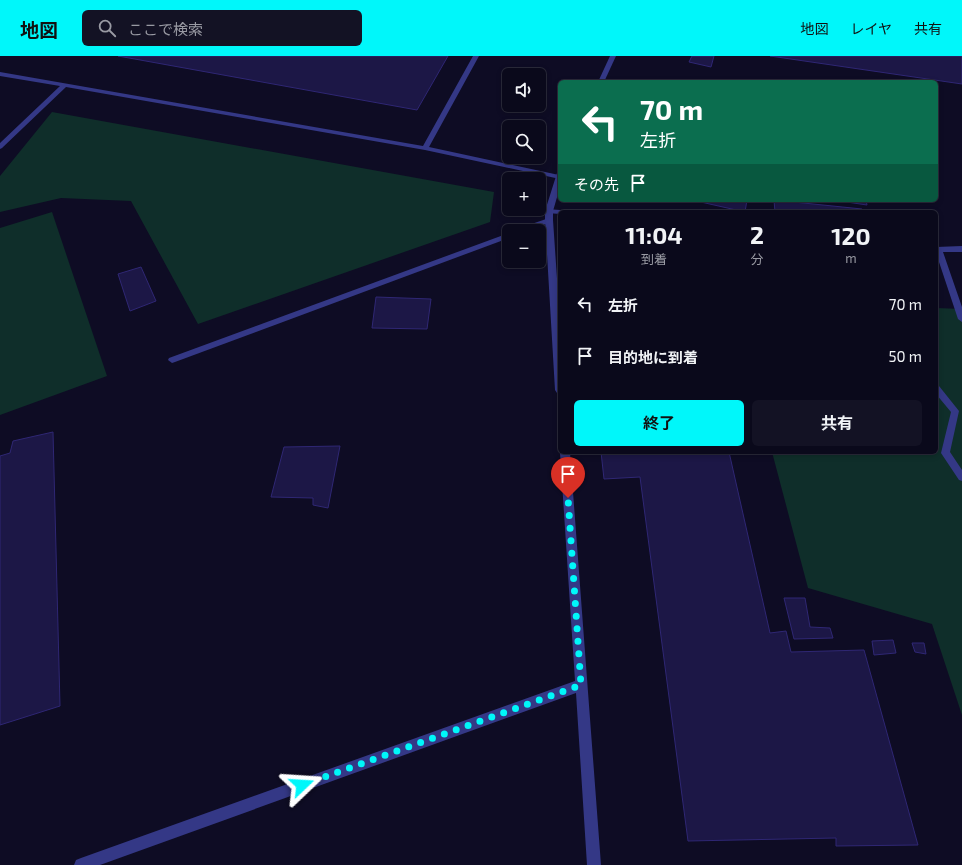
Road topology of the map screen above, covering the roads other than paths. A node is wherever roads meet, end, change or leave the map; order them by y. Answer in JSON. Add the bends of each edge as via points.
{"nodes":[{"id":1,"x":476,"y":56,"type":"edge"},
{"id":2,"x":613,"y":56,"type":"edge"},
{"id":3,"x":0,"y":74,"type":"edge"},
{"id":4,"x":602,"y":80,"type":"edge"},
{"id":5,"x":65,"y":85,"type":"junction"},
{"id":6,"x":0,"y":147,"type":"edge"},
{"id":7,"x":425,"y":148,"type":"junction"},
{"id":8,"x":558,"y":176,"type":"edge"},
{"id":9,"x":558,"y":182,"type":"edge"},
{"id":10,"x":549,"y":211,"type":"junction"},
{"id":11,"x":558,"y":212,"type":"edge"},
{"id":12,"x":549,"y":220,"type":"junction"},
{"id":13,"x":538,"y":224,"type":"edge"},
{"id":14,"x":502,"y":238,"type":"edge"},
{"id":15,"x":962,"y":249,"type":"edge"},
{"id":16,"x":938,"y":250,"type":"edge"},
{"id":17,"x":959,"y":304,"type":"edge"},
{"id":18,"x":557,"y":313,"type":"edge"},
{"id":19,"x":962,"y":319,"type":"edge"},
{"id":20,"x":558,"y":339,"type":"edge"},
{"id":21,"x":172,"y":360,"type":"dead end"},
{"id":22,"x":938,"y":390,"type":"edge"},
{"id":23,"x":564,"y":454,"type":"edge"},
{"id":24,"x":962,"y":477,"type":"edge"},
{"id":25,"x":581,"y":685,"type":"junction"},
{"id":26,"x":81,"y":865,"type":"edge"},
{"id":27,"x":594,"y":865,"type":"edge"}],
"edges":[{"from":1,"to":7,"type":"lane"},
{"from":2,"to":4,"type":"street"},
{"from":3,"to":5,"type":"lane"},
{"from":5,"to":6,"type":"lane"},
{"from":5,"to":7,"type":"lane"},
{"from":7,"to":8,"type":"lane"},
{"from":9,"to":10,"type":"street"},
{"from":10,"to":11,"type":"lane"},
{"from":10,"to":12,"type":"street"},
{"from":12,"to":13,"type":"lane"},
{"from":12,"to":18,"type":"street"},
{"from":14,"to":21,"type":"lane"},
{"from":15,"to":16,"type":"lane"},
{"from":16,"to":17,"type":"lane"},
{"from":17,"to":19,"type":"lane"},
{"from":18,"to":20,"type":"street"},
{"from":22,"to":24,"type":"lane","via":[[955,411],[944,453]]},
{"from":23,"to":25,"type":"street"},
{"from":25,"to":26,"type":"street"},
{"from":25,"to":27,"type":"street"}]}
